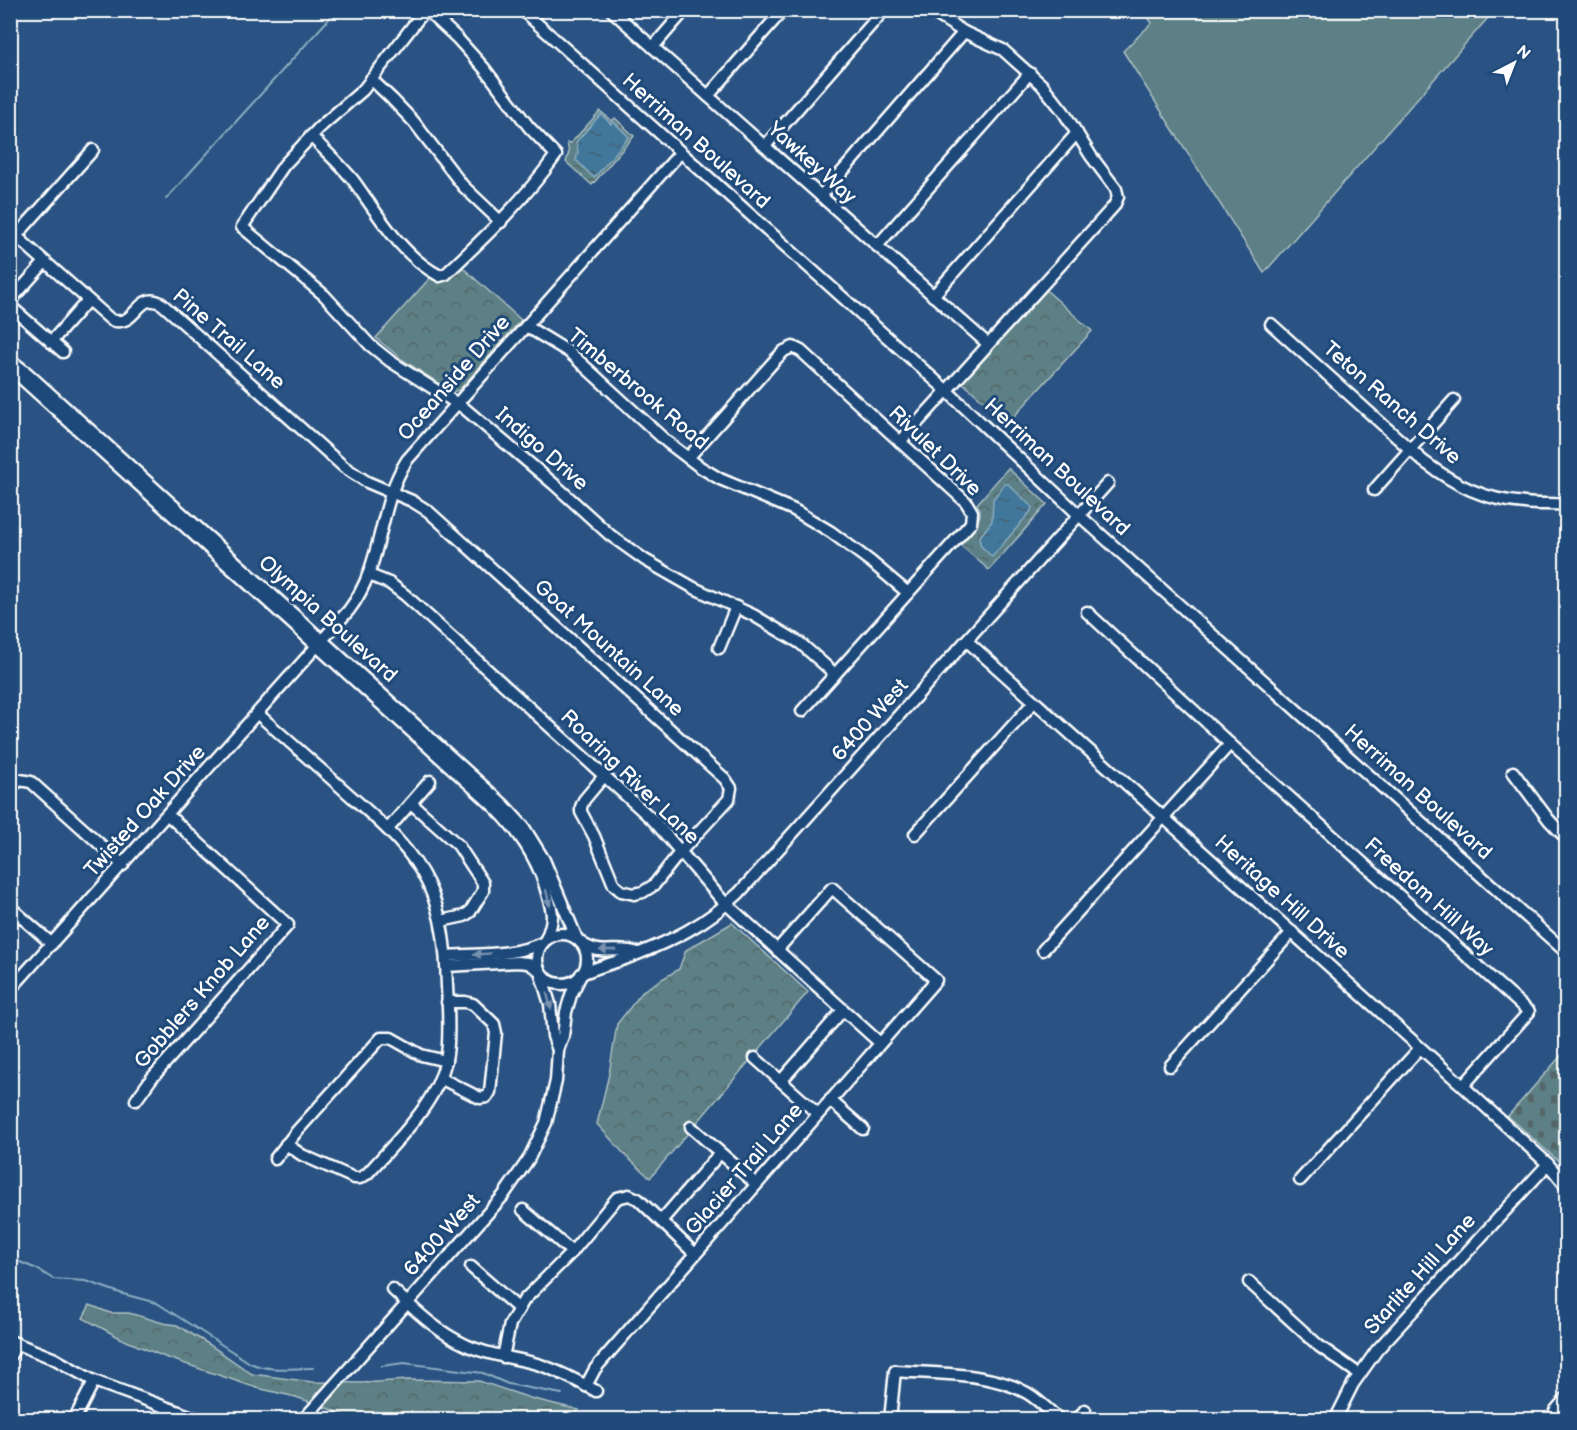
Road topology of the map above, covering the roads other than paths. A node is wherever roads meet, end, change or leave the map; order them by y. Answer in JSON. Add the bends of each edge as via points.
{"nodes":[{"id":1,"x":426,"y":10,"type":"edge"},
{"id":2,"x":522,"y":10,"type":"edge"},
{"id":3,"x":611,"y":10,"type":"edge"},
{"id":4,"x":685,"y":10,"type":"edge"},
{"id":5,"x":783,"y":10,"type":"edge"},
{"id":6,"x":884,"y":10,"type":"edge"},
{"id":7,"x":929,"y":10,"type":"edge"},
{"id":8,"x":964,"y":32,"type":"junction"},
{"id":9,"x":653,"y":47,"type":"junction"},
{"id":10,"x":1030,"y":73,"type":"junction"},
{"id":11,"x":371,"y":79,"type":"junction"},
{"id":12,"x":708,"y":96,"type":"junction"},
{"id":13,"x":1077,"y":133,"type":"junction"},
{"id":14,"x":311,"y":136,"type":"junction"},
{"id":15,"x":765,"y":146,"type":"junction"},
{"id":16,"x":93,"y":150,"type":"dead end"},
{"id":17,"x":680,"y":153,"type":"junction"},
{"id":18,"x":821,"y":196,"type":"junction"},
{"id":19,"x":501,"y":222,"type":"junction"},
{"id":20,"x":13,"y":240,"type":"edge"},
{"id":21,"x":877,"y":246,"type":"junction"},
{"id":22,"x":45,"y":262,"type":"junction"},
{"id":23,"x":933,"y":296,"type":"junction"},
{"id":24,"x":87,"y":300,"type":"junction"},
{"id":25,"x":10,"y":301,"type":"edge"},
{"id":26,"x":10,"y":306,"type":"edge"},
{"id":27,"x":1271,"y":324,"type":"dead end"},
{"id":28,"x":526,"y":326,"type":"junction"},
{"id":29,"x":51,"y":342,"type":"junction"},
{"id":30,"x":988,"y":345,"type":"junction"},
{"id":31,"x":63,"y":352,"type":"dead end"},
{"id":32,"x":10,"y":360,"type":"edge"},
{"id":33,"x":10,"y":364,"type":"edge"},
{"id":34,"x":946,"y":390,"type":"junction"},
{"id":35,"x":1454,"y":400,"type":"dead end"},
{"id":36,"x":457,"y":403,"type":"junction"},
{"id":37,"x":900,"y":442,"type":"junction"},
{"id":38,"x":1410,"y":449,"type":"junction"},
{"id":39,"x":688,"y":458,"type":"junction"},
{"id":40,"x":1108,"y":483,"type":"dead end"},
{"id":41,"x":1374,"y":490,"type":"dead end"},
{"id":42,"x":391,"y":492,"type":"junction"},
{"id":43,"x":1566,"y":505,"type":"edge"},
{"id":44,"x":1079,"y":515,"type":"junction"},
{"id":45,"x":369,"y":575,"type":"junction"},
{"id":46,"x":908,"y":593,"type":"junction"},
{"id":47,"x":736,"y":607,"type":"junction"},
{"id":48,"x":1086,"y":612,"type":"dead end"},
{"id":49,"x":967,"y":641,"type":"junction"},
{"id":50,"x":320,"y":643,"type":"junction"},
{"id":51,"x":719,"y":648,"type":"dead end"},
{"id":52,"x":307,"y":658,"type":"joint"},
{"id":53,"x":835,"y":674,"type":"junction"},
{"id":54,"x":1034,"y":702,"type":"junction"},
{"id":55,"x":802,"y":711,"type":"dead end"},
{"id":56,"x":258,"y":714,"type":"junction"},
{"id":57,"x":1230,"y":744,"type":"junction"},
{"id":58,"x":1513,"y":772,"type":"dead end"},
{"id":59,"x":604,"y":776,"type":"junction"},
{"id":60,"x":430,"y":781,"type":"dead end"},
{"id":61,"x":10,"y":788,"type":"edge"},
{"id":62,"x":411,"y":803,"type":"junction"},
{"id":63,"x":168,"y":815,"type":"junction"},
{"id":64,"x":1163,"y":817,"type":"junction"},
{"id":65,"x":1566,"y":821,"type":"edge"},
{"id":66,"x":388,"y":829,"type":"junction"},
{"id":67,"x":915,"y":834,"type":"dead end"},
{"id":68,"x":1562,"y":834,"type":"edge"},
{"id":69,"x":681,"y":851,"type":"junction"},
{"id":70,"x":123,"y":865,"type":"junction"},
{"id":71,"x":727,"y":904,"type":"junction"},
{"id":72,"x":10,"y":907,"type":"edge"},
{"id":73,"x":441,"y":921,"type":"junction"},
{"id":74,"x":1292,"y":932,"type":"junction"},
{"id":75,"x":578,"y":940,"type":"junction"},
{"id":76,"x":544,"y":941,"type":"junction"},
{"id":77,"x":52,"y":944,"type":"junction"},
{"id":78,"x":777,"y":950,"type":"junction"},
{"id":79,"x":1043,"y":950,"type":"dead end"},
{"id":80,"x":1566,"y":952,"type":"edge"},
{"id":81,"x":638,"y":953,"type":"junction"},
{"id":82,"x":446,"y":961,"type":"junction"},
{"id":83,"x":540,"y":971,"type":"junction"},
{"id":84,"x":581,"y":975,"type":"junction"},
{"id":85,"x":10,"y":990,"type":"edge"},
{"id":86,"x":447,"y":1002,"type":"junction"},
{"id":87,"x":843,"y":1010,"type":"junction"},
{"id":88,"x":880,"y":1043,"type":"junction"},
{"id":89,"x":1420,"y":1048,"type":"junction"},
{"id":90,"x":558,"y":1050,"type":"junction"},
{"id":91,"x":755,"y":1058,"type":"dead end"},
{"id":92,"x":446,"y":1060,"type":"junction"},
{"id":93,"x":1170,"y":1066,"type":"dead end"},
{"id":94,"x":440,"y":1078,"type":"junction"},
{"id":95,"x":781,"y":1081,"type":"junction"},
{"id":96,"x":1463,"y":1086,"type":"junction"},
{"id":97,"x":136,"y":1100,"type":"dead end"},
{"id":98,"x":830,"y":1100,"type":"junction"},
{"id":99,"x":818,"y":1114,"type":"junction"},
{"id":100,"x":691,"y":1127,"type":"dead end"},
{"id":101,"x":863,"y":1129,"type":"dead end"},
{"id":102,"x":286,"y":1144,"type":"junction"},
{"id":103,"x":720,"y":1153,"type":"junction"},
{"id":104,"x":276,"y":1159,"type":"dead end"},
{"id":105,"x":1548,"y":1164,"type":"junction"},
{"id":106,"x":1300,"y":1180,"type":"dead end"},
{"id":107,"x":756,"y":1185,"type":"junction"},
{"id":108,"x":1566,"y":1186,"type":"edge"},
{"id":109,"x":523,"y":1210,"type":"dead end"},
{"id":110,"x":661,"y":1221,"type":"junction"},
{"id":111,"x":572,"y":1252,"type":"junction"},
{"id":112,"x":695,"y":1254,"type":"junction"},
{"id":113,"x":471,"y":1267,"type":"dead end"},
{"id":114,"x":1249,"y":1282,"type":"dead end"},
{"id":115,"x":392,"y":1289,"type":"dead end"},
{"id":116,"x":408,"y":1303,"type":"junction"},
{"id":117,"x":519,"y":1310,"type":"junction"},
{"id":118,"x":14,"y":1342,"type":"edge"},
{"id":119,"x":10,"y":1356,"type":"edge"},
{"id":120,"x":503,"y":1357,"type":"junction"},
{"id":121,"x":1359,"y":1374,"type":"junction"},
{"id":122,"x":94,"y":1381,"type":"junction"},
{"id":123,"x":1566,"y":1398,"type":"edge"},
{"id":124,"x":1085,"y":1410,"type":"dead end"},
{"id":125,"x":1555,"y":1411,"type":"dead end"},
{"id":126,"x":74,"y":1419,"type":"edge"},
{"id":127,"x":201,"y":1419,"type":"edge"},
{"id":128,"x":303,"y":1419,"type":"edge"},
{"id":129,"x":890,"y":1419,"type":"edge"},
{"id":130,"x":1060,"y":1419,"type":"edge"},
{"id":131,"x":1077,"y":1419,"type":"edge"},
{"id":132,"x":1335,"y":1419,"type":"edge"}],
"edges":[{"from":1,"to":11,"type":"street"},
{"from":1,"to":19,"type":"street","via":[[457,38],[529,128],[556,155]]},
{"from":2,"to":17,"type":"street","name":"Herriman Boulevard"},
{"from":3,"to":9,"type":"street","name":"Yawkey Way"},
{"from":4,"to":9,"type":"street"},
{"from":5,"to":12,"type":"street"},
{"from":6,"to":15,"type":"street"},
{"from":7,"to":8,"type":"street"},
{"from":8,"to":10,"type":"street","via":[[1003,50]]},
{"from":8,"to":18,"type":"street"},
{"from":9,"to":12,"type":"street","name":"Yawkey Way"},
{"from":10,"to":13,"type":"street"},
{"from":10,"to":21,"type":"street"},
{"from":11,"to":14,"type":"street"},
{"from":11,"to":19,"type":"street","via":[[414,122],[463,186]]},
{"from":12,"to":15,"type":"street","name":"Yawkey Way"},
{"from":13,"to":23,"type":"street"},
{"from":13,"to":30,"type":"street","via":[[1114,186],[1116,203]]},
{"from":14,"to":19,"type":"street","via":[[351,179],[406,250],[440,276]]},
{"from":14,"to":36,"type":"street","name":"Indigo Drive","via":[[284,165],[242,227],[324,295],[390,362]]},
{"from":15,"to":18,"type":"street","name":"Yawkey Way"},
{"from":16,"to":20,"type":"street"},
{"from":17,"to":28,"type":"street","name":"Oceanside Drive"},
{"from":17,"to":34,"type":"street","name":"Herriman Boulevard"},
{"from":18,"to":21,"type":"street","name":"Yawkey Way"},
{"from":20,"to":22,"type":"street","name":"Pine Trail Lane"},
{"from":21,"to":23,"type":"street","name":"Yawkey Way"},
{"from":22,"to":24,"type":"street","name":"Pine Trail Lane"},
{"from":22,"to":25,"type":"street"},
{"from":23,"to":30,"type":"street","name":"Yawkey Way"},
{"from":24,"to":29,"type":"street"},
{"from":24,"to":42,"type":"street","name":"Pine Trail Lane","via":[[117,322],[127,320],[145,302],[159,302],[344,467]]},
{"from":26,"to":29,"type":"street"},
{"from":27,"to":38,"type":"street","name":"Teton Ranch Drive"},
{"from":28,"to":36,"type":"street","name":"Oceanside Drive"},
{"from":28,"to":39,"type":"street","name":"Timberbrook Road","via":[[569,352]]},
{"from":29,"to":31,"type":"street"},
{"from":30,"to":34,"type":"street"},
{"from":32,"to":50,"type":"street","name":"Olympia Boulevard"},
{"from":33,"to":50,"type":"street","name":"Olympia Boulevard","via":[[21,378]]},
{"from":34,"to":37,"type":"street"},
{"from":34,"to":44,"type":"street","name":"Herriman Boulevard"},
{"from":35,"to":38,"type":"street"},
{"from":36,"to":42,"type":"street","name":"Oceanside Drive","via":[[407,460]]},
{"from":36,"to":47,"type":"street","name":"Indigo Drive","via":[[610,535],[645,560]]},
{"from":37,"to":39,"type":"street","name":"Rivulet Drive","via":[[793,347],[776,359]]},
{"from":37,"to":46,"type":"street","name":"Rivulet Drive","via":[[972,512],[971,523]]},
{"from":38,"to":41,"type":"street"},
{"from":38,"to":43,"type":"street","name":"Teton Ranch Drive","via":[[1443,476],[1488,498]]},
{"from":39,"to":46,"type":"street","name":"Timberbrook Road","via":[[720,479],[794,510],[831,532]]},
{"from":40,"to":44,"type":"street","name":"6400 West"},
{"from":42,"to":45,"type":"street","name":"Oceanside Drive"},
{"from":42,"to":69,"type":"street","name":"Goat Mountain Lane","via":[[428,510],[728,782],[729,799]]},
{"from":44,"to":49,"type":"street","name":"6400 West"},
{"from":44,"to":80,"type":"street","name":"Herriman Boulevard"},
{"from":45,"to":50,"type":"street","name":"Oceanside Drive","via":[[355,602]]},
{"from":45,"to":59,"type":"street","name":"Roaring River Lane","via":[[400,591]]},
{"from":46,"to":53,"type":"street","name":"Rivulet Drive"},
{"from":47,"to":51,"type":"street"},
{"from":47,"to":53,"type":"street","name":"Indigo Drive","via":[[800,643]]},
{"from":48,"to":57,"type":"street"},
{"from":49,"to":54,"type":"street","name":"Heritage Hill Drive"},
{"from":49,"to":71,"type":"street","name":"6400 West"},
{"from":50,"to":52,"type":"street","name":"Oceanside Drive"},
{"from":50,"to":75,"type":"street","name":"Olympia Boulevard","via":[[513,814],[544,860]]},
{"from":50,"to":76,"type":"street","name":"Olympia Boulevard","one_way":true,"via":[[515,828],[534,858],[547,891],[552,917]]},
{"from":52,"to":56,"type":"street","name":"Twisted Oak Drive"},
{"from":53,"to":55,"type":"street","name":"Rivulet Drive"},
{"from":54,"to":64,"type":"street","name":"Heritage Hill Drive"},
{"from":54,"to":67,"type":"street"},
{"from":56,"to":63,"type":"street","name":"Twisted Oak Drive"},
{"from":56,"to":66,"type":"street"},
{"from":57,"to":64,"type":"street"},
{"from":57,"to":96,"type":"street","name":"Freedom Hill Way","via":[[1529,1012]]},
{"from":58,"to":68,"type":"street"},
{"from":59,"to":69,"type":"street","name":"Roaring River Lane"},
{"from":59,"to":69,"type":"street","name":"Goat Mountain Lane","via":[[580,807],[618,888],[630,893],[647,890]]},
{"from":60,"to":62,"type":"street"},
{"from":61,"to":70,"type":"street","via":[[17,781],[34,784]]},
{"from":62,"to":66,"type":"street"},
{"from":62,"to":73,"type":"street","via":[[458,845],[483,882],[483,891],[470,912]]},
{"from":63,"to":70,"type":"street","name":"Twisted Oak Drive"},
{"from":63,"to":97,"type":"street","name":"Gobblers Knob Lane","via":[[288,925]]},
{"from":64,"to":74,"type":"street","name":"Heritage Hill Drive"},
{"from":64,"to":79,"type":"street"},
{"from":65,"to":68,"type":"street"},
{"from":66,"to":73,"type":"street","via":[[422,873]]},
{"from":69,"to":71,"type":"street","name":"Roaring River Lane"},
{"from":70,"to":77,"type":"street","name":"Twisted Oak Drive"},
{"from":71,"to":78,"type":"street","name":"Roaring River Lane"},
{"from":71,"to":81,"type":"street","name":"6400 West","via":[[681,935]]},
{"from":72,"to":77,"type":"street"},
{"from":73,"to":82,"type":"street"},
{"from":74,"to":89,"type":"street","name":"Heritage Hill Drive"},
{"from":74,"to":93,"type":"street"},
{"from":75,"to":76,"type":"street","via":[[560,934]]},
{"from":81,"to":75,"type":"street","name":"6400 West","one_way":true,"via":[[599,951]]},
{"from":75,"to":84,"type":"street","via":[[587,960]]},
{"from":76,"to":82,"type":"street","one_way":true,"via":[[519,951]]},
{"from":76,"to":83,"type":"street","via":[[537,956]]},
{"from":77,"to":85,"type":"street","name":"Twisted Oak Drive"},
{"from":78,"to":87,"type":"street","name":"Roaring River Lane"},
{"from":78,"to":88,"type":"street","name":"Glacier Trail Lane","via":[[832,888],[936,980]]},
{"from":81,"to":84,"type":"street","name":"6400 West"},
{"from":82,"to":83,"type":"street","via":[[528,963]]},
{"from":82,"to":86,"type":"street"},
{"from":83,"to":84,"type":"street","via":[[547,979],[562,984]]},
{"from":83,"to":90,"type":"street","name":"6400 West","one_way":true},
{"from":84,"to":90,"type":"street","name":"6400 West","via":[[568,1004]]},
{"from":86,"to":92,"type":"street"},
{"from":86,"to":94,"type":"street","via":[[471,1003],[495,1026],[491,1090],[487,1097],[480,1098]]},
{"from":87,"to":88,"type":"street","name":"Roaring River Lane"},
{"from":87,"to":95,"type":"street"},
{"from":88,"to":98,"type":"street","name":"Glacier Trail Lane"},
{"from":89,"to":96,"type":"street","name":"Heritage Hill Drive"},
{"from":89,"to":106,"type":"street"},
{"from":90,"to":116,"type":"street","name":"6400 West","via":[[550,1109],[528,1160],[503,1197]]},
{"from":91,"to":95,"type":"street"},
{"from":92,"to":94,"type":"street"},
{"from":92,"to":102,"type":"street","via":[[421,1055],[391,1038],[381,1038]]},
{"from":94,"to":102,"type":"street","via":[[418,1117],[363,1177],[354,1178]]},
{"from":95,"to":99,"type":"street"},
{"from":96,"to":105,"type":"street","name":"Heritage Hill Drive"},
{"from":98,"to":99,"type":"street","name":"Glacier Trail Lane"},
{"from":98,"to":101,"type":"street"},
{"from":99,"to":107,"type":"street","name":"Glacier Trail Lane"},
{"from":100,"to":103,"type":"street"},
{"from":102,"to":104,"type":"street"},
{"from":103,"to":107,"type":"street"},
{"from":103,"to":110,"type":"street"},
{"from":105,"to":108,"type":"street","name":"Heritage Hill Drive"},
{"from":105,"to":121,"type":"street","name":"Starlite Hill Lane","via":[[1407,1316]]},
{"from":107,"to":112,"type":"street","name":"Glacier Trail Lane"},
{"from":109,"to":111,"type":"street"},
{"from":110,"to":111,"type":"street","via":[[638,1199],[617,1198]]},
{"from":110,"to":112,"type":"street"},
{"from":111,"to":117,"type":"street","via":[[524,1300]]},
{"from":112,"to":120,"type":"street","name":"Glacier Trail Lane","via":[[592,1373],[591,1388],[544,1366]]},
{"from":113,"to":117,"type":"street"},
{"from":114,"to":121,"type":"street","via":[[1319,1346]]},
{"from":115,"to":116,"type":"street"},
{"from":116,"to":120,"type":"street","via":[[454,1339]]},
{"from":116,"to":128,"type":"street","name":"6400 West"},
{"from":117,"to":120,"type":"street","via":[[510,1324]]},
{"from":118,"to":119,"type":"street"},
{"from":118,"to":122,"type":"street"},
{"from":121,"to":132,"type":"street","name":"Starlite Hill Lane"},
{"from":122,"to":126,"type":"street"},
{"from":122,"to":127,"type":"street"},
{"from":123,"to":125,"type":"street"},
{"from":124,"to":131,"type":"street"},
{"from":129,"to":130,"type":"street","via":[[895,1371],[992,1380],[1027,1394]]}]}
